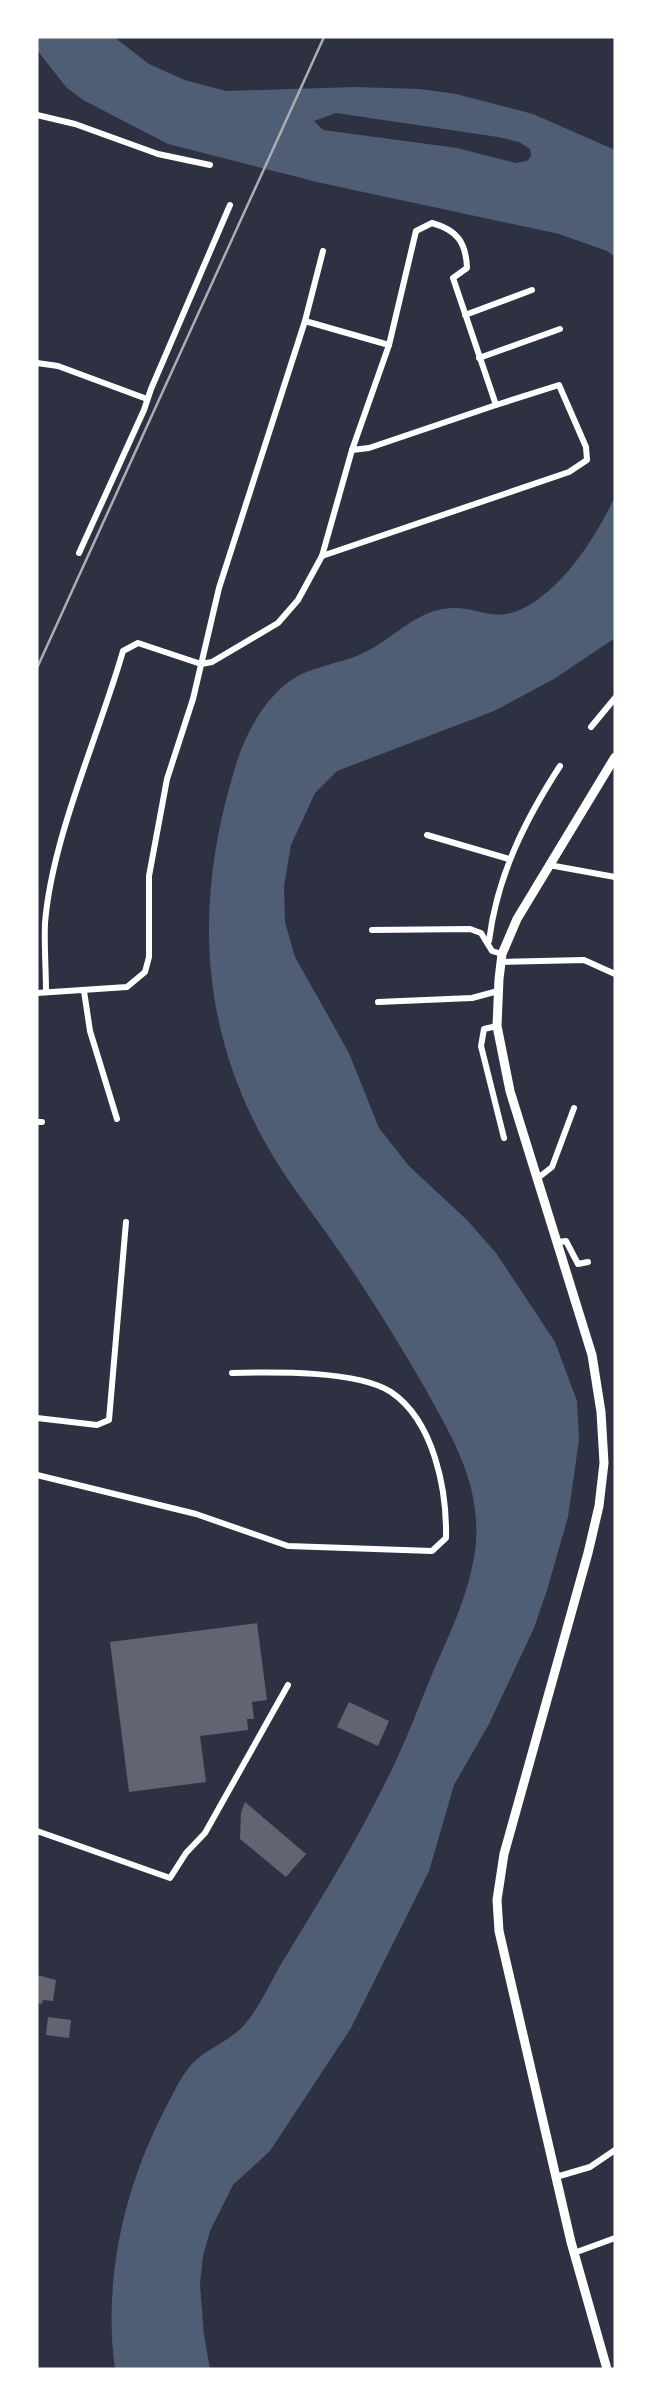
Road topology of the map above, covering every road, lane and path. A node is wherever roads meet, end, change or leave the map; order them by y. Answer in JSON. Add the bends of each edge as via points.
{"nodes":[{"id":1,"x":37,"y":115,"type":"edge"},
{"id":2,"x":210,"y":165,"type":"dead end"},
{"id":3,"x":230,"y":205,"type":"dead end"},
{"id":4,"x":323,"y":251,"type":"dead end"},
{"id":5,"x":532,"y":290,"type":"dead end"},
{"id":6,"x":465,"y":314,"type":"junction"},
{"id":7,"x":305,"y":321,"type":"junction"},
{"id":8,"x":560,"y":329,"type":"dead end"},
{"id":9,"x":389,"y":345,"type":"junction"},
{"id":10,"x":480,"y":358,"type":"junction"},
{"id":11,"x":37,"y":363,"type":"edge"},
{"id":12,"x":146,"y":399,"type":"junction"},
{"id":13,"x":496,"y":405,"type":"junction"},
{"id":14,"x":352,"y":450,"type":"junction"},
{"id":15,"x":79,"y":553,"type":"dead end"},
{"id":16,"x":322,"y":556,"type":"junction"},
{"id":17,"x":201,"y":664,"type":"junction"},
{"id":18,"x":615,"y":698,"type":"edge"},
{"id":19,"x":591,"y":727,"type":"dead end"},
{"id":20,"x":615,"y":757,"type":"edge"},
{"id":21,"x":560,"y":765,"type":"dead end"},
{"id":22,"x":427,"y":835,"type":"dead end"},
{"id":23,"x":509,"y":859,"type":"junction"},
{"id":24,"x":549,"y":865,"type":"junction"},
{"id":25,"x":615,"y":877,"type":"edge"},
{"id":26,"x":372,"y":930,"type":"dead end"},
{"id":27,"x":488,"y":941,"type":"junction"},
{"id":28,"x":501,"y":958,"type":"junction"},
{"id":29,"x":615,"y":974,"type":"edge"},
{"id":30,"x":84,"y":991,"type":"junction"},
{"id":31,"x":498,"y":991,"type":"junction"},
{"id":32,"x":46,"y":992,"type":"junction"},
{"id":33,"x":37,"y":993,"type":"edge"},
{"id":34,"x":378,"y":1002,"type":"dead end"},
{"id":35,"x":497,"y":1026,"type":"junction"},
{"id":36,"x":574,"y":1108,"type":"dead end"},
{"id":37,"x":117,"y":1119,"type":"dead end"},
{"id":38,"x":504,"y":1138,"type":"dead end"},
{"id":39,"x":538,"y":1178,"type":"junction"},
{"id":40,"x":126,"y":1222,"type":"dead end"},
{"id":41,"x":559,"y":1242,"type":"junction"},
{"id":42,"x":588,"y":1262,"type":"dead end"},
{"id":43,"x":232,"y":1373,"type":"dead end"},
{"id":44,"x":37,"y":1418,"type":"edge"},
{"id":45,"x":37,"y":1475,"type":"edge"},
{"id":46,"x":288,"y":1685,"type":"dead end"},
{"id":47,"x":37,"y":1831,"type":"edge"},
{"id":48,"x":615,"y":2150,"type":"edge"},
{"id":49,"x":556,"y":2177,"type":"junction"},
{"id":50,"x":615,"y":2238,"type":"edge"},
{"id":51,"x":574,"y":2253,"type":"junction"},
{"id":52,"x":607,"y":2369,"type":"edge"}],
"edges":[{"from":1,"to":2,"type":"street","via":[[158,155]]},
{"from":3,"to":12,"type":"street"},
{"from":4,"to":7,"type":"street"},
{"from":5,"to":6,"type":"street"},
{"from":6,"to":9,"type":"street","via":[[453,278],[467,268],[459,235],[439,225],[422,225],[416,231]]},
{"from":6,"to":10,"type":"street"},
{"from":7,"to":9,"type":"street"},
{"from":7,"to":17,"type":"street","via":[[222,578]]},
{"from":8,"to":10,"type":"street"},
{"from":9,"to":14,"type":"street"},
{"from":10,"to":13,"type":"street"},
{"from":11,"to":12,"type":"street","via":[[58,366]]},
{"from":12,"to":15,"type":"street"},
{"from":13,"to":14,"type":"street"},
{"from":13,"to":16,"type":"street","via":[[559,384],[586,447],[587,460],[569,472]]},
{"from":14,"to":16,"type":"street"},
{"from":16,"to":17,"type":"street","via":[[298,600],[278,623]]},
{"from":17,"to":30,"type":"street","via":[[159,817],[149,876],[145,972],[127,986]]},
{"from":17,"to":32,"type":"street","via":[[138,643],[123,651],[50,893],[45,923]]},
{"from":18,"to":19,"type":"street"},
{"from":20,"to":24,"type":"main road"},
{"from":21,"to":23,"type":"street"},
{"from":22,"to":23,"type":"street"},
{"from":23,"to":27,"type":"street"},
{"from":24,"to":25,"type":"street"},
{"from":24,"to":28,"type":"main road","via":[[517,919]]},
{"from":26,"to":27,"type":"street","via":[[470,929]]},
{"from":27,"to":28,"type":"street"},
{"from":28,"to":29,"type":"street","via":[[584,960]]},
{"from":28,"to":31,"type":"main road"},
{"from":30,"to":32,"type":"street"},
{"from":30,"to":37,"type":"street","via":[[90,1031]]},
{"from":31,"to":34,"type":"street","via":[[472,998]]},
{"from":31,"to":35,"type":"main road"},
{"from":32,"to":33,"type":"street"},
{"from":35,"to":38,"type":"street","via":[[484,1029],[481,1046]]},
{"from":35,"to":39,"type":"main road","via":[[510,1091]]},
{"from":36,"to":39,"type":"street","via":[[552,1167]]},
{"from":39,"to":41,"type":"main road"},
{"from":40,"to":44,"type":"street","via":[[108,1420],[97,1425]]},
{"from":41,"to":42,"type":"street","via":[[566,1241],[578,1264]]},
{"from":41,"to":49,"type":"main road","via":[[592,1354],[604,1463],[588,1553],[521,1788],[498,1900],[504,1962]]},
{"from":43,"to":45,"type":"street","via":[[285,1371],[363,1382],[390,1391],[415,1413],[434,1457],[446,1511],[446,1538],[432,1551],[288,1546],[196,1514]]},
{"from":46,"to":47,"type":"street","via":[[205,1833],[170,1878]]},
{"from":48,"to":49,"type":"street","via":[[590,2167]]},
{"from":49,"to":51,"type":"main road"},
{"from":50,"to":51,"type":"street"},
{"from":51,"to":52,"type":"main road"}]}
